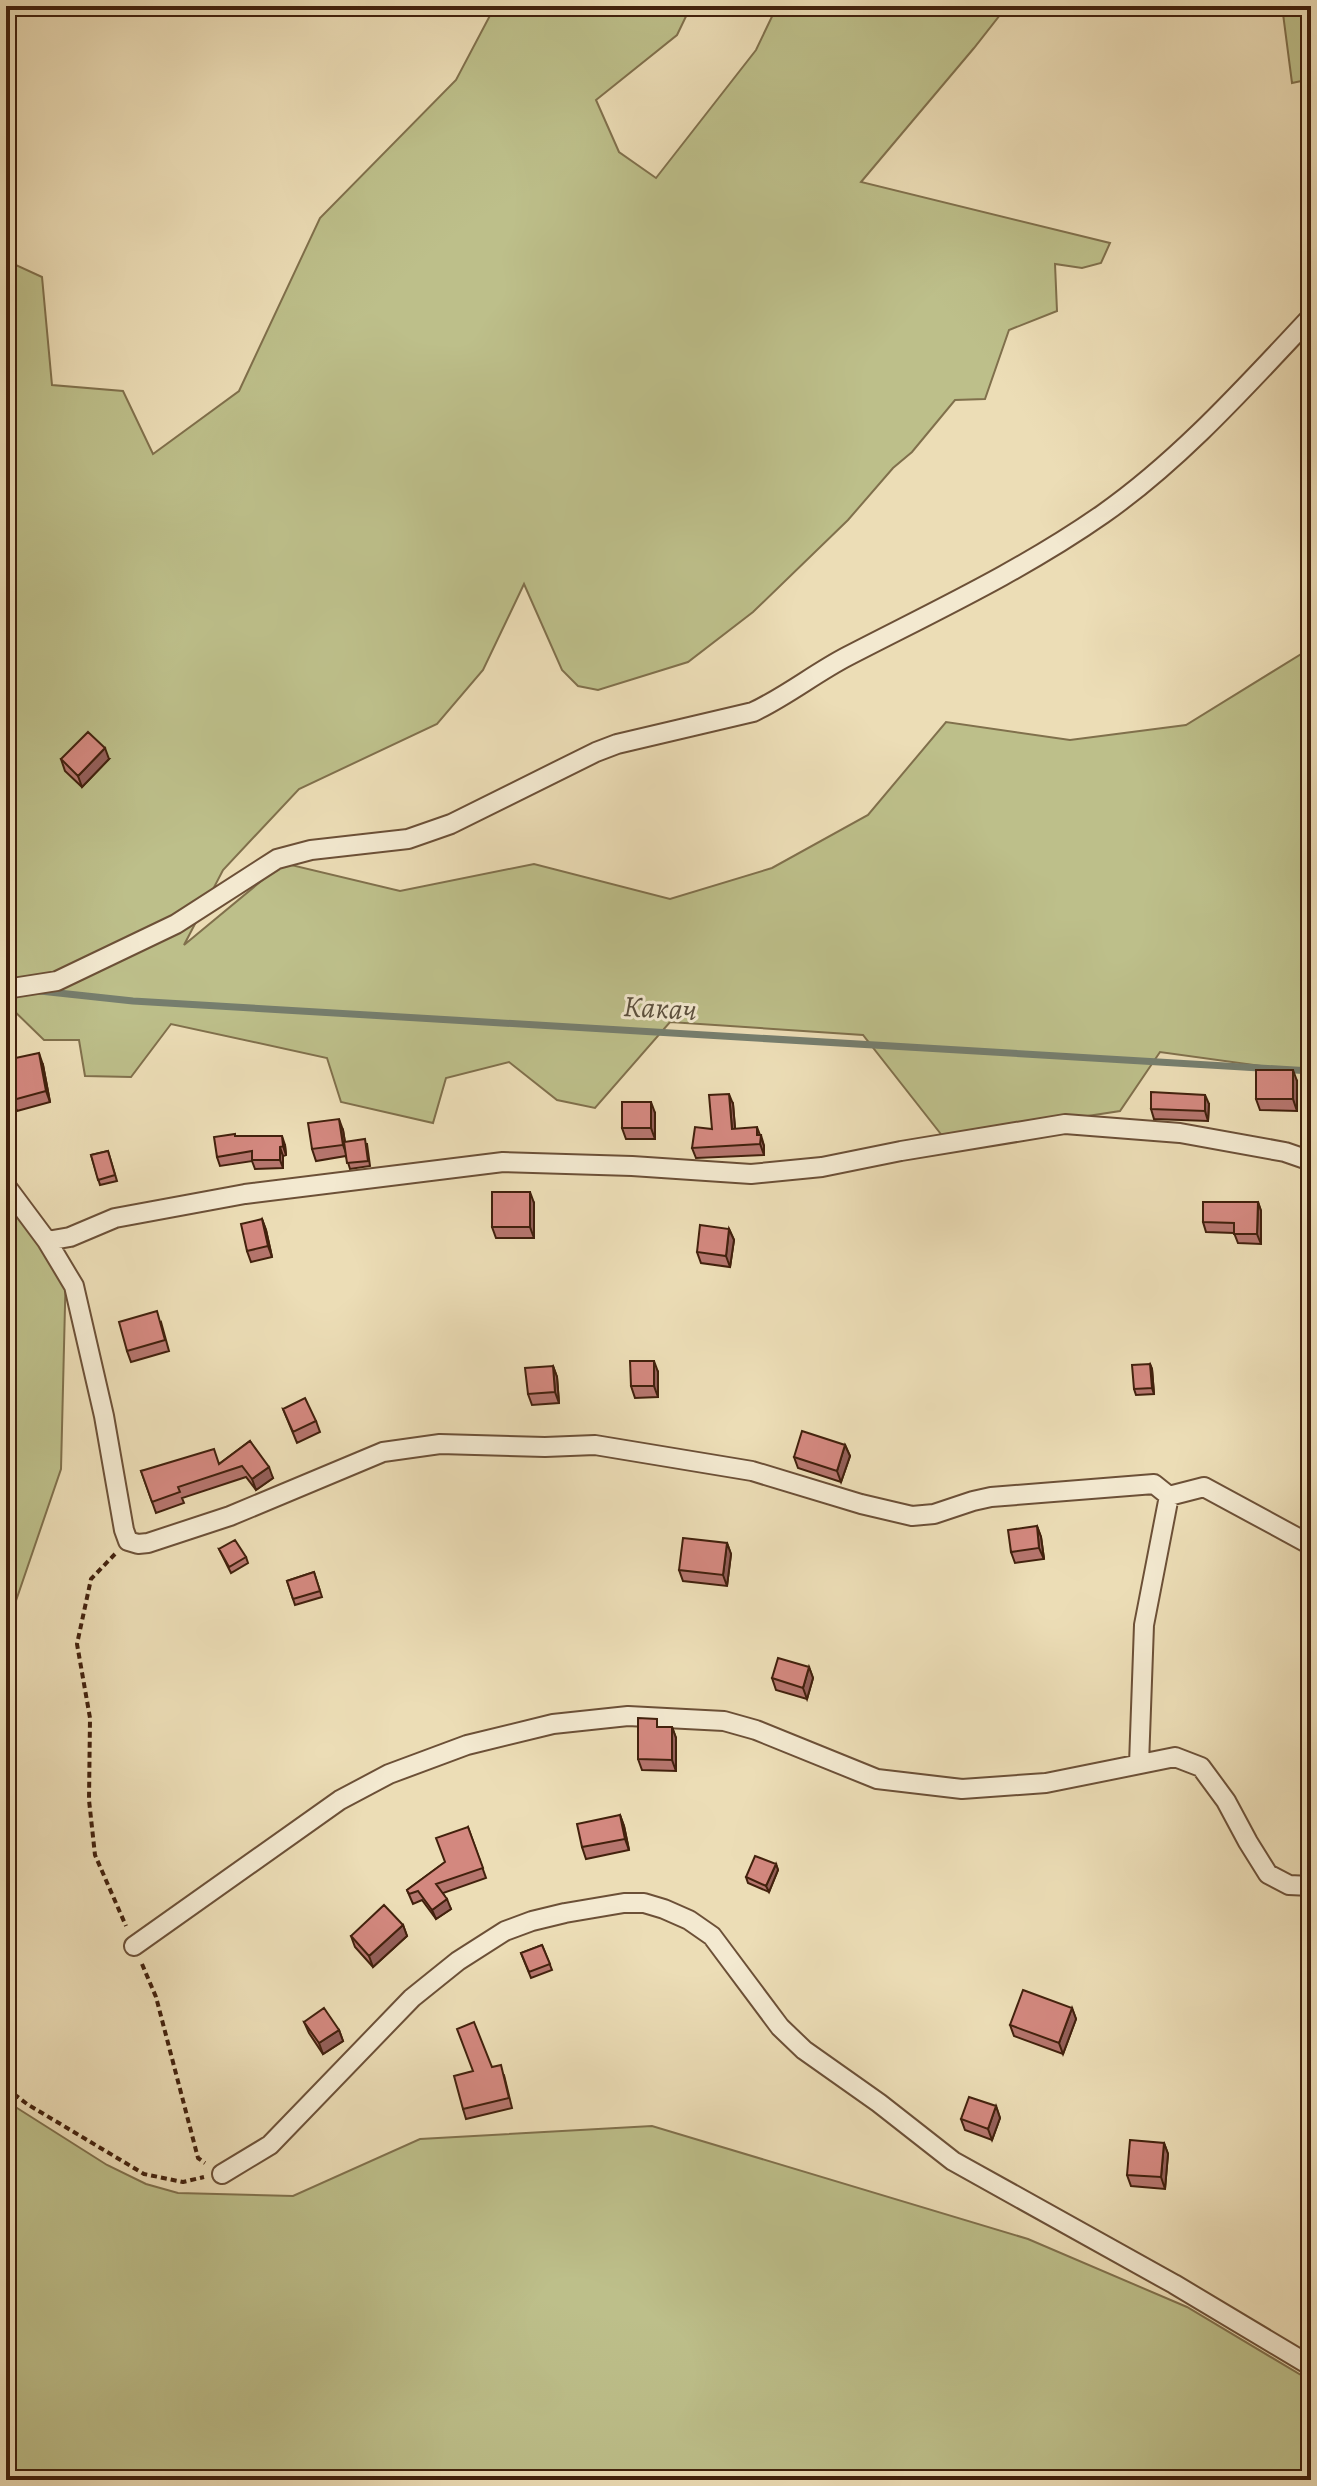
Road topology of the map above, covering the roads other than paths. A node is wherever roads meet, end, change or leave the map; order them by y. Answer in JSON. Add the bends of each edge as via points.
{"nodes":[{"id":1,"x":1311,"y":317,"type":"edge"},
{"id":2,"x":6,"y":989,"type":"edge"},
{"id":3,"x":1311,"y":1161,"type":"edge"},
{"id":4,"x":6,"y":1186,"type":"edge"},
{"id":5,"x":47,"y":1241,"type":"junction"},
{"id":6,"x":1169,"y":1496,"type":"junction"},
{"id":7,"x":1311,"y":1545,"type":"edge"},
{"id":8,"x":1139,"y":1764,"type":"junction"},
{"id":9,"x":1311,"y":1886,"type":"edge"},
{"id":10,"x":134,"y":1946,"type":"road end"},
{"id":11,"x":222,"y":2174,"type":"road end"},
{"id":12,"x":1311,"y":2366,"type":"edge"}],
"edges":[{"from":1,"to":2,"type":"street","via":[[1201,429],[1105,512],[1048,551],[833,664],[774,702],[753,712],[617,744],[451,824],[408,839],[277,859],[176,924],[57,981]]},
{"from":3,"to":5,"type":"street","via":[[1180,1133],[1065,1124],[822,1167],[751,1174],[503,1162],[245,1194],[115,1218]]},
{"from":4,"to":5,"type":"street"},
{"from":5,"to":6,"type":"street","via":[[74,1286],[128,1541],[138,1544],[230,1516],[383,1452],[440,1444],[595,1445],[752,1471],[912,1516],[991,1497],[1134,1484],[1154,1484]]},
{"from":6,"to":7,"type":"street","via":[[1204,1487]]},
{"from":6,"to":8,"type":"street","via":[[1144,1625]]},
{"from":8,"to":9,"type":"street","via":[[1175,1757],[1201,1767],[1268,1874],[1289,1885]]},
{"from":8,"to":10,"type":"street","via":[[1046,1783],[962,1789],[877,1779],[724,1721],[628,1716],[553,1724],[467,1745],[389,1774],[340,1800]]},
{"from":11,"to":12,"type":"street","via":[[270,2145],[412,1998],[481,1946],[505,1931],[554,1915],[644,1903],[689,1920],[712,1936],[780,2027],[804,2050],[953,2161]]}]}
